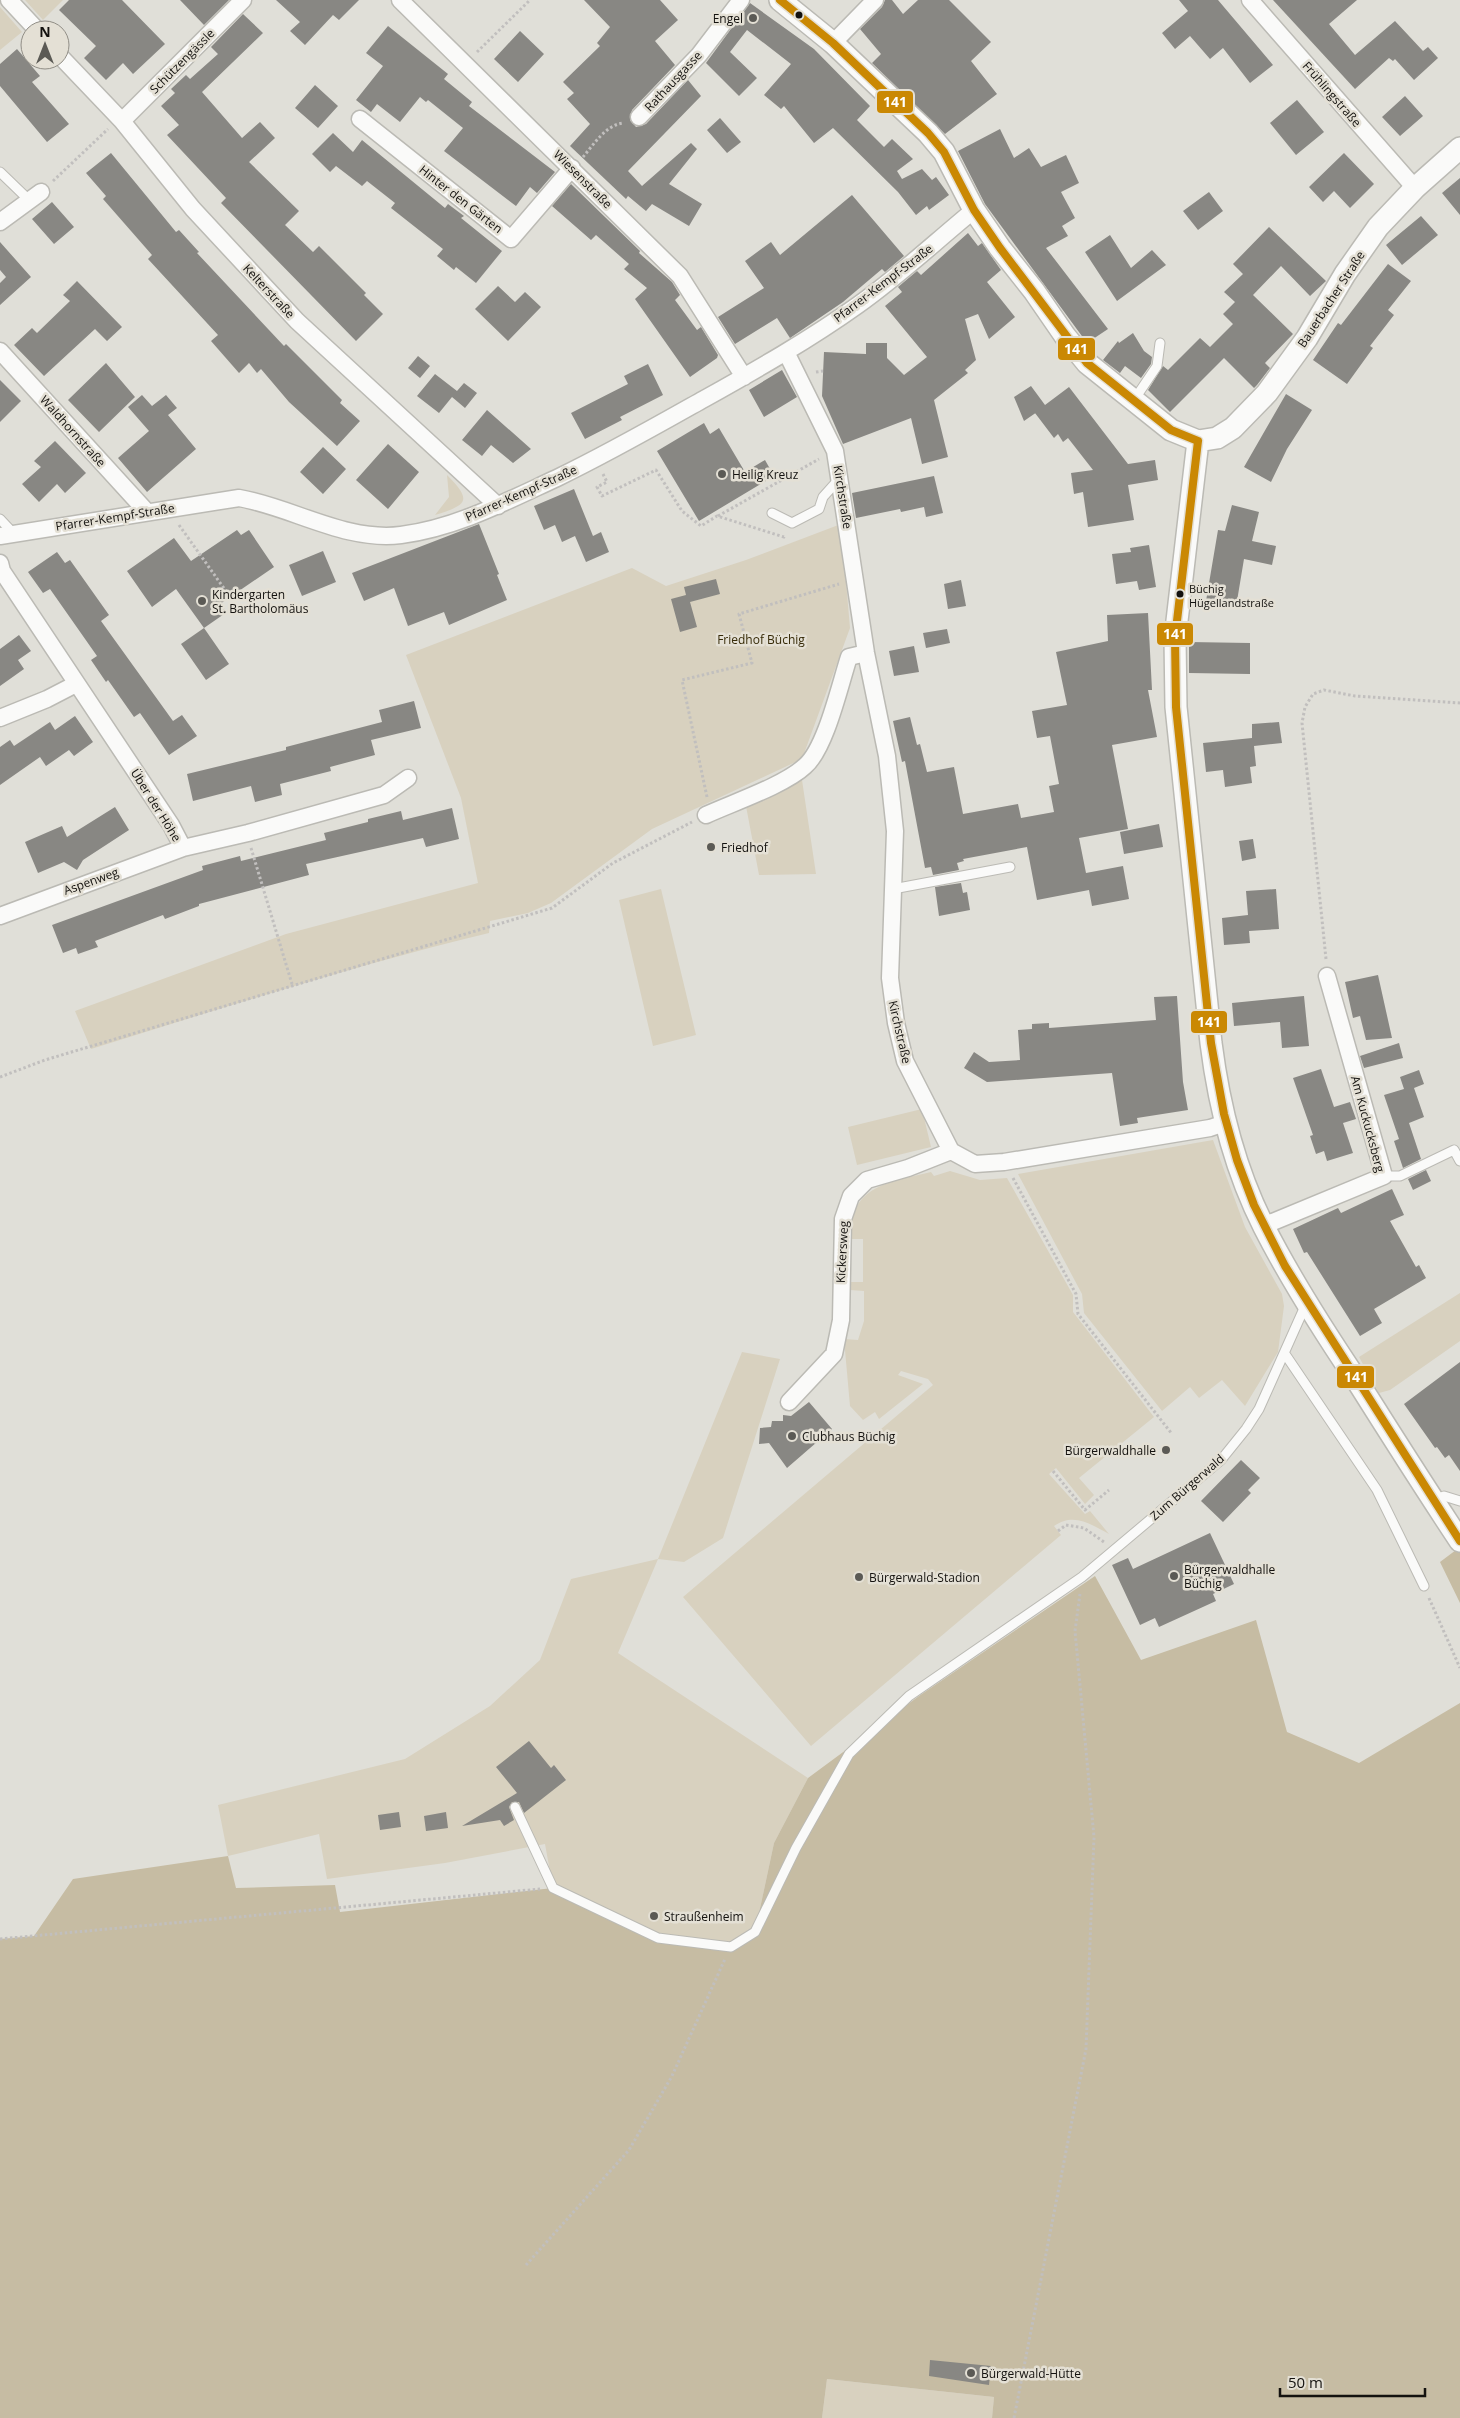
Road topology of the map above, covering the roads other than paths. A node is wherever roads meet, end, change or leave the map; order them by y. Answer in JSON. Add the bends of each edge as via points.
{"nodes":[{"id":1,"x":10,"y":0,"type":"edge"},
{"id":2,"x":243,"y":0,"type":"edge"},
{"id":3,"x":400,"y":0,"type":"edge"},
{"id":4,"x":741,"y":0,"type":"edge"},
{"id":5,"x":780,"y":0,"type":"edge"},
{"id":6,"x":875,"y":0,"type":"edge"},
{"id":7,"x":1250,"y":0,"type":"edge"},
{"id":8,"x":28,"y":20,"type":"edge"},
{"id":9,"x":833,"y":43,"type":"junction"},
{"id":10,"x":70,"y":66,"type":"edge"},
{"id":11,"x":639,"y":117,"type":"road end"},
{"id":12,"x":360,"y":119,"type":"dead end"},
{"id":13,"x":122,"y":121,"type":"junction"},
{"id":14,"x":1460,"y":148,"type":"edge"},
{"id":15,"x":572,"y":168,"type":"junction"},
{"id":16,"x":0,"y":172,"type":"edge"},
{"id":17,"x":1415,"y":188,"type":"junction"},
{"id":18,"x":36,"y":196,"type":"joint"},
{"id":19,"x":974,"y":210,"type":"junction"},
{"id":20,"x":0,"y":222,"type":"edge"},
{"id":21,"x":1160,"y":343,"type":"dead end"},
{"id":22,"x":0,"y":352,"type":"edge"},
{"id":23,"x":786,"y":352,"type":"junction"},
{"id":24,"x":744,"y":377,"type":"junction"},
{"id":25,"x":1134,"y":400,"type":"junction"},
{"id":26,"x":1198,"y":440,"type":"junction"},
{"id":27,"x":840,"y":477,"type":"junction"},
{"id":28,"x":498,"y":506,"type":"junction"},
{"id":29,"x":146,"y":511,"type":"junction"},
{"id":30,"x":772,"y":513,"type":"dead end"},
{"id":31,"x":0,"y":519,"type":"edge"},
{"id":32,"x":7,"y":535,"type":"edge"},
{"id":33,"x":0,"y":564,"type":"edge"},
{"id":34,"x":866,"y":653,"type":"junction"},
{"id":35,"x":76,"y":684,"type":"junction"},
{"id":36,"x":0,"y":718,"type":"edge"},
{"id":37,"x":408,"y":778,"type":"dead end"},
{"id":38,"x":709,"y":813,"type":"road end"},
{"id":39,"x":183,"y":848,"type":"junction"},
{"id":40,"x":1010,"y":868,"type":"dead end"},
{"id":41,"x":893,"y":889,"type":"junction"},
{"id":42,"x":0,"y":916,"type":"edge"},
{"id":43,"x":1327,"y":976,"type":"road end"},
{"id":44,"x":1225,"y":1122,"type":"junction"},
{"id":45,"x":951,"y":1151,"type":"junction"},
{"id":46,"x":1460,"y":1161,"type":"edge"},
{"id":47,"x":1384,"y":1176,"type":"junction"},
{"id":48,"x":1263,"y":1226,"type":"junction"},
{"id":49,"x":1307,"y":1304,"type":"junction"},
{"id":50,"x":1285,"y":1354,"type":"junction"},
{"id":51,"x":789,"y":1402,"type":"dead end"},
{"id":52,"x":1433,"y":1500,"type":"junction"},
{"id":53,"x":1460,"y":1501,"type":"edge"},
{"id":54,"x":1460,"y":1542,"type":"edge"},
{"id":55,"x":1424,"y":1586,"type":"road end"},
{"id":56,"x":515,"y":1807,"type":"dead end"}],
"edges":[{"from":1,"to":8,"type":"street"},
{"from":2,"to":13,"type":"street","name":"Schützengässle"},
{"from":3,"to":15,"type":"street","name":"Wiesenstraße"},
{"from":4,"to":11,"type":"street","name":"Rathausgasse","via":[[699,55]]},
{"from":5,"to":9,"type":"street"},
{"from":6,"to":9,"type":"street"},
{"from":7,"to":17,"type":"street","name":"Frühlingstraße"},
{"from":9,"to":19,"type":"street","via":[[928,133],[944,152]]},
{"from":10,"to":13,"type":"street","name":"Kelterstraße"},
{"from":12,"to":15,"type":"street","name":"Hinter den Gärten","via":[[511,239]]},
{"from":13,"to":28,"type":"street","name":"Kelterstraße","via":[[193,209],[297,321]]},
{"from":14,"to":17,"type":"street","name":"Bauerbacher Straße"},
{"from":15,"to":24,"type":"street","name":"Wiesenstraße","via":[[680,276]]},
{"from":16,"to":18,"type":"lane"},
{"from":17,"to":26,"type":"street","name":"Bauerbacher Straße","via":[[1378,227],[1345,274],[1308,338],[1267,393],[1233,428],[1217,438]]},
{"from":18,"to":20,"type":"street"},
{"from":19,"to":23,"type":"street","name":"Pfarrer-Kempf-Straße","via":[[858,305]]},
{"from":19,"to":25,"type":"street","via":[[1065,336],[1087,362]]},
{"from":21,"to":25,"type":"lane","via":[[1157,366]]},
{"from":22,"to":29,"type":"street","name":"Waldhornstraße"},
{"from":23,"to":24,"type":"street","name":"Pfarrer-Kempf-Straße"},
{"from":23,"to":27,"type":"street","name":"Kirchstraße","via":[[835,451]]},
{"from":24,"to":28,"type":"street","name":"Pfarrer-Kempf-Straße","via":[[596,458]]},
{"from":25,"to":26,"type":"street","via":[[1171,430]]},
{"from":26,"to":44,"type":"street","via":[[1175,638],[1176,707],[1211,1043]]},
{"from":27,"to":30,"type":"lane","via":[[823,496],[819,509],[792,523]]},
{"from":27,"to":34,"type":"street","name":"Kirchstraße"},
{"from":28,"to":29,"type":"street","name":"Pfarrer-Kempf-Straße","via":[[451,524],[400,535],[368,535],[239,498]]},
{"from":29,"to":32,"type":"street","name":"Pfarrer-Kempf-Straße"},
{"from":31,"to":32,"type":"lane"},
{"from":33,"to":35,"type":"street","name":"Über der Höhe"},
{"from":34,"to":38,"type":"street","via":[[848,657],[823,738],[807,765],[790,777]]},
{"from":34,"to":41,"type":"street","name":"Kirchstraße","via":[[893,794]]},
{"from":35,"to":36,"type":"street"},
{"from":35,"to":39,"type":"street","name":"Über der Höhe","via":[[171,825]]},
{"from":37,"to":39,"type":"street","name":"Über der Höhe","via":[[384,795]]},
{"from":39,"to":42,"type":"street","name":"Aspenweg"},
{"from":40,"to":41,"type":"lane"},
{"from":41,"to":45,"type":"street","name":"Kirchstraße","via":[[890,978],[896,1023],[905,1061]]},
{"from":43,"to":47,"type":"street","name":"Am Kuckucksberg"},
{"from":44,"to":45,"type":"street","via":[[1210,1128],[1004,1162],[975,1164]]},
{"from":44,"to":48,"type":"street"},
{"from":45,"to":51,"type":"street","name":"Kickersweg","via":[[867,1180],[851,1196],[843,1219],[841,1320],[834,1354]]},
{"from":46,"to":47,"type":"lane","via":[[1454,1150],[1400,1176]]},
{"from":47,"to":48,"type":"street","name":"Am Kuckucksberg"},
{"from":48,"to":49,"type":"street"},
{"from":49,"to":50,"type":"lane","name":"Zum Bürgerwald"},
{"from":49,"to":52,"type":"street"},
{"from":50,"to":55,"type":"lane","via":[[1377,1490]]},
{"from":50,"to":56,"type":"lane","name":"Zum Bürgerwald","via":[[1246,1429],[1221,1460],[1082,1577],[909,1696],[849,1754],[796,1848],[755,1932],[731,1947],[658,1938],[553,1888]]},
{"from":52,"to":53,"type":"lane","via":[[1444,1496]]},
{"from":52,"to":54,"type":"street"}]}
